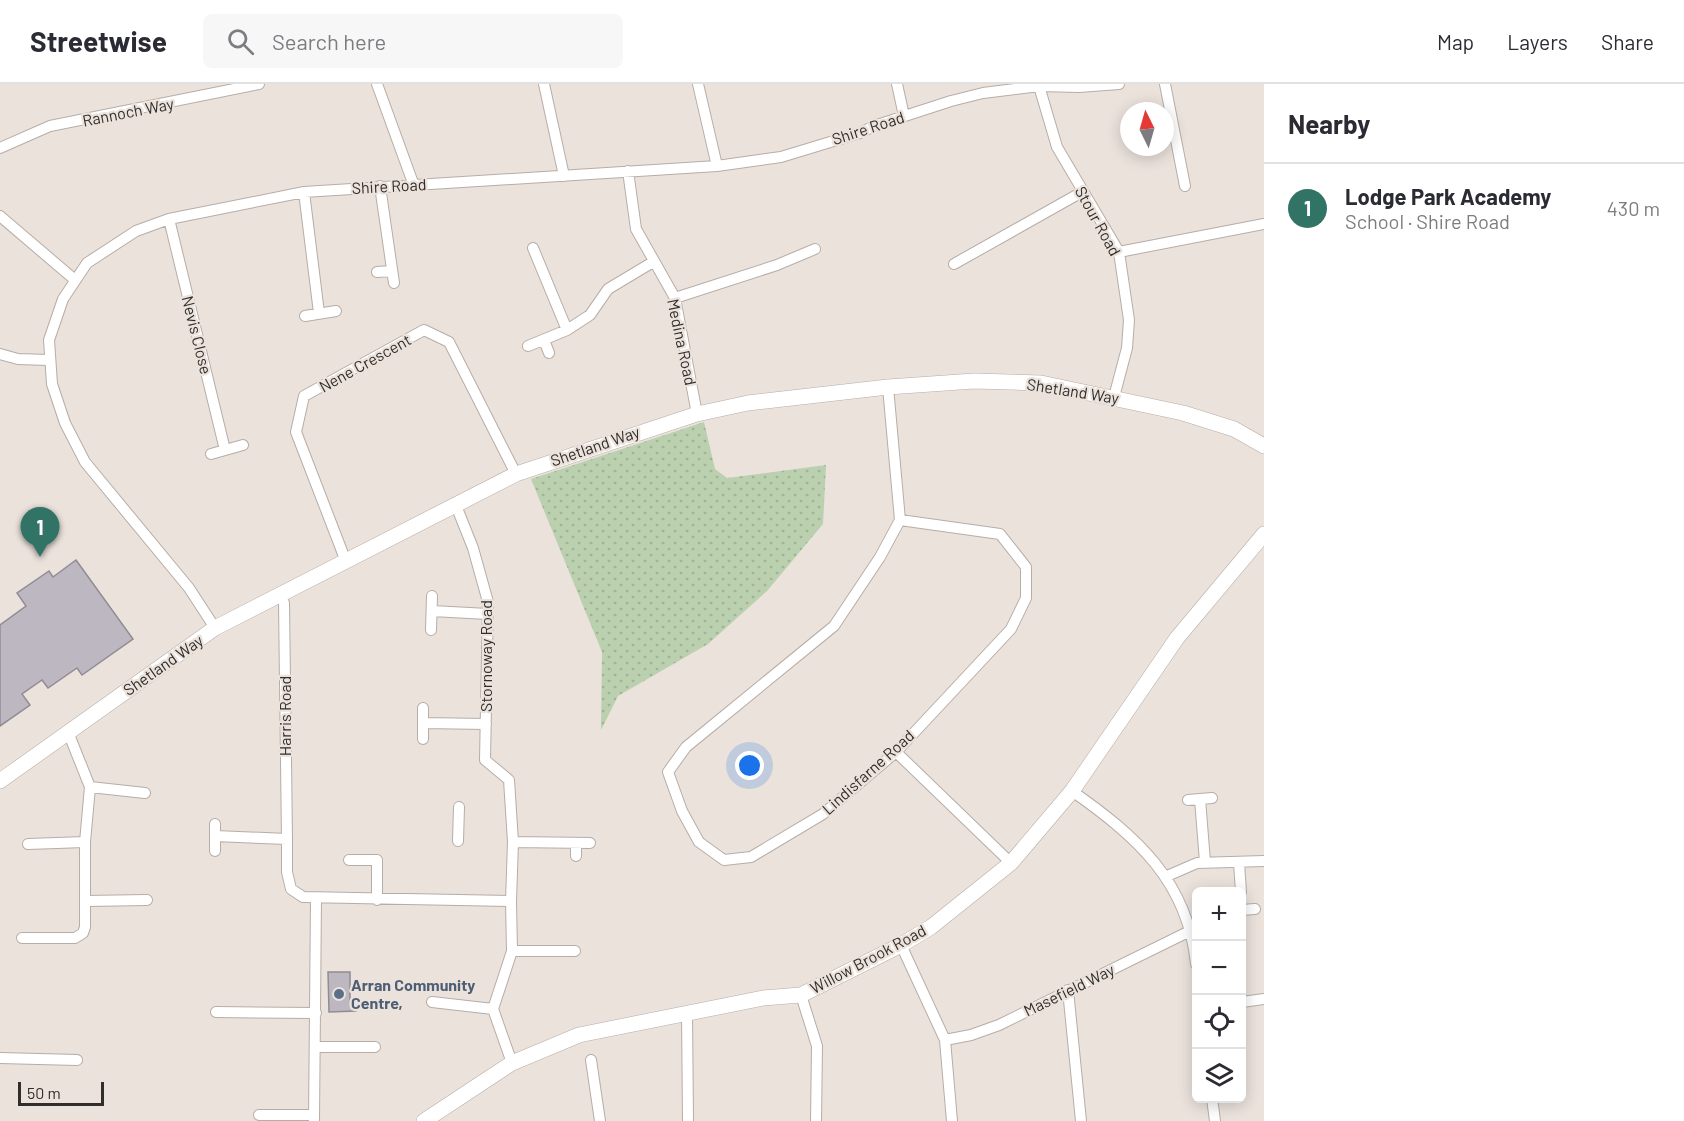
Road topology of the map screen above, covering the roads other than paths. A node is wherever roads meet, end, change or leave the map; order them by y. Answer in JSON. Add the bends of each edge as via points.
{"nodes":[{"id":1,"x":258,"y":84,"type":"edge"},
{"id":2,"x":377,"y":84,"type":"edge"},
{"id":3,"x":544,"y":84,"type":"edge"},
{"id":4,"x":698,"y":84,"type":"edge"},
{"id":5,"x":897,"y":84,"type":"edge"},
{"id":6,"x":1095,"y":84,"type":"edge"},
{"id":7,"x":1119,"y":84,"type":"edge"},
{"id":8,"x":1165,"y":84,"type":"edge"},
{"id":9,"x":1039,"y":86,"type":"junction"},
{"id":10,"x":904,"y":116,"type":"junction"},
{"id":11,"x":0,"y":148,"type":"edge"},
{"id":12,"x":717,"y":166,"type":"junction"},
{"id":13,"x":628,"y":171,"type":"junction"},
{"id":14,"x":564,"y":176,"type":"junction"},
{"id":15,"x":413,"y":183,"type":"junction"},
{"id":16,"x":380,"y":186,"type":"junction"},
{"id":17,"x":1185,"y":186,"type":"dead end"},
{"id":18,"x":304,"y":192,"type":"junction"},
{"id":19,"x":1082,"y":192,"type":"junction"},
{"id":20,"x":0,"y":216,"type":"edge"},
{"id":21,"x":169,"y":219,"type":"junction"},
{"id":22,"x":1264,"y":224,"type":"edge"},
{"id":23,"x":533,"y":248,"type":"dead end"},
{"id":24,"x":815,"y":249,"type":"dead end"},
{"id":25,"x":1119,"y":252,"type":"junction"},
{"id":26,"x":653,"y":262,"type":"junction"},
{"id":27,"x":954,"y":264,"type":"dead end"},
{"id":28,"x":392,"y":271,"type":"junction"},
{"id":29,"x":377,"y":272,"type":"dead end"},
{"id":30,"x":75,"y":280,"type":"junction"},
{"id":31,"x":393,"y":283,"type":"dead end"},
{"id":32,"x":675,"y":298,"type":"junction"},
{"id":33,"x":336,"y":311,"type":"dead end"},
{"id":34,"x":319,"y":313,"type":"junction"},
{"id":35,"x":305,"y":316,"type":"dead end"},
{"id":36,"x":567,"y":330,"type":"junction"},
{"id":37,"x":544,"y":340,"type":"junction"},
{"id":38,"x":528,"y":346,"type":"dead end"},
{"id":39,"x":549,"y":353,"type":"dead end"},
{"id":40,"x":0,"y":354,"type":"edge"},
{"id":41,"x":48,"y":360,"type":"junction"},
{"id":42,"x":888,"y":387,"type":"junction"},
{"id":43,"x":1114,"y":397,"type":"junction"},
{"id":44,"x":697,"y":414,"type":"junction"},
{"id":45,"x":243,"y":445,"type":"dead end"},
{"id":46,"x":1264,"y":446,"type":"edge"},
{"id":47,"x":225,"y":450,"type":"junction"},
{"id":48,"x":212,"y":454,"type":"dead end"},
{"id":49,"x":516,"y":474,"type":"junction"},
{"id":50,"x":455,"y":503,"type":"junction"},
{"id":51,"x":900,"y":520,"type":"junction"},
{"id":52,"x":1262,"y":540,"type":"edge"},
{"id":53,"x":345,"y":559,"type":"junction"},
{"id":54,"x":279,"y":595,"type":"junction"},
{"id":55,"x":432,"y":596,"type":"dead end"},
{"id":56,"x":432,"y":611,"type":"junction"},
{"id":57,"x":488,"y":614,"type":"junction"},
{"id":58,"x":214,"y":628,"type":"junction"},
{"id":59,"x":431,"y":630,"type":"dead end"},
{"id":60,"x":423,"y":708,"type":"dead end"},
{"id":61,"x":423,"y":723,"type":"junction"},
{"id":62,"x":486,"y":724,"type":"junction"},
{"id":63,"x":68,"y":732,"type":"junction"},
{"id":64,"x":423,"y":739,"type":"dead end"},
{"id":65,"x":896,"y":752,"type":"junction"},
{"id":66,"x":0,"y":781,"type":"edge"},
{"id":67,"x":90,"y":787,"type":"junction"},
{"id":68,"x":1072,"y":791,"type":"junction"},
{"id":69,"x":145,"y":793,"type":"dead end"},
{"id":70,"x":1212,"y":798,"type":"dead end"},
{"id":71,"x":1200,"y":799,"type":"junction"},
{"id":72,"x":1188,"y":800,"type":"dead end"},
{"id":73,"x":459,"y":807,"type":"dead end"},
{"id":74,"x":215,"y":824,"type":"dead end"},
{"id":75,"x":215,"y":836,"type":"junction"},
{"id":76,"x":287,"y":839,"type":"junction"},
{"id":77,"x":458,"y":841,"type":"dead end"},
{"id":78,"x":85,"y":842,"type":"junction"},
{"id":79,"x":513,"y":842,"type":"junction"},
{"id":80,"x":576,"y":843,"type":"junction"},
{"id":81,"x":590,"y":843,"type":"dead end"},
{"id":82,"x":28,"y":844,"type":"dead end"},
{"id":83,"x":215,"y":851,"type":"dead end"},
{"id":84,"x":576,"y":856,"type":"dead end"},
{"id":85,"x":349,"y":860,"type":"dead end"},
{"id":86,"x":1264,"y":861,"type":"edge"},
{"id":87,"x":1205,"y":862,"type":"junction"},
{"id":88,"x":1011,"y":863,"type":"junction"},
{"id":89,"x":1239,"y":863,"type":"junction"},
{"id":90,"x":1167,"y":876,"type":"junction"},
{"id":91,"x":1241,"y":887,"type":"edge"},
{"id":92,"x":316,"y":898,"type":"junction"},
{"id":93,"x":147,"y":900,"type":"dead end"},
{"id":94,"x":377,"y":900,"type":"junction"},
{"id":95,"x":86,"y":901,"type":"junction"},
{"id":96,"x":511,"y":901,"type":"junction"},
{"id":97,"x":1255,"y":909,"type":"dead end"},
{"id":98,"x":1246,"y":910,"type":"edge"},
{"id":99,"x":1190,"y":931,"type":"junction"},
{"id":100,"x":22,"y":938,"type":"dead end"},
{"id":101,"x":1192,"y":941,"type":"edge"},
{"id":102,"x":902,"y":945,"type":"junction"},
{"id":103,"x":512,"y":951,"type":"junction"},
{"id":104,"x":575,"y":951,"type":"dead end"},
{"id":105,"x":1068,"y":990,"type":"junction"},
{"id":106,"x":801,"y":995,"type":"junction"},
{"id":107,"x":1264,"y":999,"type":"edge"},
{"id":108,"x":1246,"y":1001,"type":"edge"},
{"id":109,"x":432,"y":1002,"type":"dead end"},
{"id":110,"x":493,"y":1009,"type":"junction"},
{"id":111,"x":216,"y":1012,"type":"dead end"},
{"id":112,"x":687,"y":1012,"type":"junction"},
{"id":113,"x":316,"y":1013,"type":"junction"},
{"id":114,"x":945,"y":1040,"type":"junction"},
{"id":115,"x":315,"y":1047,"type":"junction"},
{"id":116,"x":375,"y":1047,"type":"dead end"},
{"id":117,"x":0,"y":1058,"type":"edge"},
{"id":118,"x":77,"y":1060,"type":"dead end"},
{"id":119,"x":591,"y":1060,"type":"dead end"},
{"id":120,"x":512,"y":1063,"type":"junction"},
{"id":121,"x":1213,"y":1103,"type":"edge"},
{"id":122,"x":259,"y":1115,"type":"dead end"},
{"id":123,"x":314,"y":1118,"type":"edge"},
{"id":124,"x":424,"y":1121,"type":"edge"},
{"id":125,"x":600,"y":1121,"type":"edge"},
{"id":126,"x":688,"y":1121,"type":"edge"},
{"id":127,"x":816,"y":1121,"type":"edge"},
{"id":128,"x":952,"y":1121,"type":"edge"},
{"id":129,"x":1081,"y":1121,"type":"edge"},
{"id":130,"x":1215,"y":1121,"type":"edge"}],
"edges":[{"from":1,"to":11,"type":"street","name":"Rannoch Way","via":[[50,126]]},
{"from":2,"to":15,"type":"street"},
{"from":3,"to":14,"type":"street"},
{"from":4,"to":12,"type":"street"},
{"from":5,"to":10,"type":"street"},
{"from":6,"to":7,"type":"street","name":"Shire Road"},
{"from":6,"to":9,"type":"street","name":"Shire Road"},
{"from":8,"to":17,"type":"street"},
{"from":9,"to":10,"type":"street","name":"Shire Road","via":[[974,95]]},
{"from":9,"to":19,"type":"street","name":"Stour Road","via":[[1057,147]]},
{"from":10,"to":12,"type":"street","name":"Shire Road","via":[[781,157]]},
{"from":12,"to":13,"type":"street","name":"Shire Road"},
{"from":13,"to":14,"type":"street","name":"Shire Road"},
{"from":13,"to":26,"type":"street","name":"Medina Road","via":[[636,229]]},
{"from":14,"to":15,"type":"street","name":"Shire Road"},
{"from":15,"to":16,"type":"street","name":"Shire Road"},
{"from":16,"to":18,"type":"street","name":"Shire Road"},
{"from":16,"to":28,"type":"street"},
{"from":18,"to":21,"type":"street","name":"Shire Road"},
{"from":18,"to":34,"type":"street"},
{"from":19,"to":25,"type":"street","name":"Stour Road"},
{"from":19,"to":27,"type":"street"},
{"from":20,"to":30,"type":"street"},
{"from":21,"to":30,"type":"street","name":"Shire Road","via":[[136,231],[107,248],[87,262]]},
{"from":21,"to":47,"type":"street","name":"Nevis Close"},
{"from":22,"to":25,"type":"street"},
{"from":23,"to":36,"type":"street"},
{"from":24,"to":32,"type":"street"},
{"from":25,"to":43,"type":"street","name":"Stour Road","via":[[1129,320]]},
{"from":26,"to":32,"type":"street","name":"Medina Road"},
{"from":26,"to":36,"type":"street","via":[[608,289],[590,315]]},
{"from":28,"to":29,"type":"street"},
{"from":28,"to":31,"type":"street"},
{"from":30,"to":41,"type":"street","name":"Shire Road","via":[[53,320]]},
{"from":32,"to":44,"type":"street","name":"Medina Road"},
{"from":33,"to":34,"type":"street"},
{"from":34,"to":35,"type":"street"},
{"from":36,"to":37,"type":"street"},
{"from":37,"to":38,"type":"street"},
{"from":37,"to":39,"type":"street"},
{"from":40,"to":41,"type":"street"},
{"from":41,"to":58,"type":"street","name":"Shire Road","via":[[65,423],[85,462],[189,588]]},
{"from":42,"to":43,"type":"street","name":"Shetland Way","via":[[974,381],[1041,383]]},
{"from":42,"to":44,"type":"street","name":"Shetland Way","via":[[748,403]]},
{"from":42,"to":51,"type":"street"},
{"from":43,"to":46,"type":"street","name":"Shetland Way","via":[[1234,429]]},
{"from":44,"to":49,"type":"street","name":"Shetland Way"},
{"from":45,"to":47,"type":"street"},
{"from":47,"to":48,"type":"street"},
{"from":49,"to":50,"type":"street","name":"Shetland Way"},
{"from":49,"to":53,"type":"street","name":"Nene Crescent","via":[[449,342],[424,330],[304,396],[296,432]]},
{"from":50,"to":53,"type":"street","name":"Shetland Way"},
{"from":50,"to":57,"type":"street","name":"Stornoway Road","via":[[480,570]]},
{"from":51,"to":65,"type":"street","name":"Lindisfarne Road","via":[[1000,534],[1026,567],[1026,598],[1011,629]]},
{"from":51,"to":65,"type":"street","name":"Lindisfarne Road","via":[[834,626],[686,747],[668,772],[699,842],[724,860],[751,857],[823,814]]},
{"from":52,"to":68,"type":"street","name":"Willow Brook Road","via":[[1177,638]]},
{"from":53,"to":54,"type":"street","name":"Shetland Way"},
{"from":54,"to":58,"type":"street","name":"Shetland Way"},
{"from":54,"to":76,"type":"street","name":"Harris Road","via":[[284,603]]},
{"from":55,"to":56,"type":"street"},
{"from":56,"to":57,"type":"street"},
{"from":56,"to":59,"type":"street"},
{"from":57,"to":62,"type":"street","name":"Stornoway Road"},
{"from":58,"to":63,"type":"street","name":"Shetland Way"},
{"from":60,"to":61,"type":"street"},
{"from":61,"to":62,"type":"street"},
{"from":61,"to":64,"type":"street"},
{"from":62,"to":79,"type":"street","name":"Stornoway Road","via":[[485,760],[509,780]]},
{"from":63,"to":66,"type":"street","name":"Shetland Way"},
{"from":63,"to":67,"type":"street"},
{"from":65,"to":88,"type":"street"},
{"from":67,"to":69,"type":"street"},
{"from":67,"to":78,"type":"street"},
{"from":68,"to":88,"type":"street","name":"Willow Brook Road"},
{"from":68,"to":90,"type":"street","via":[[1118,824]]},
{"from":70,"to":71,"type":"street"},
{"from":71,"to":72,"type":"street"},
{"from":71,"to":87,"type":"street"},
{"from":73,"to":77,"type":"street"},
{"from":74,"to":75,"type":"street"},
{"from":75,"to":76,"type":"street"},
{"from":75,"to":83,"type":"street"},
{"from":76,"to":92,"type":"street","name":"Harris Road","via":[[291,889],[303,897]]},
{"from":78,"to":82,"type":"street"},
{"from":78,"to":95,"type":"street"},
{"from":79,"to":80,"type":"street"},
{"from":79,"to":96,"type":"street"},
{"from":80,"to":81,"type":"street"},
{"from":80,"to":84,"type":"street"},
{"from":85,"to":94,"type":"street","via":[[377,860]]},
{"from":86,"to":89,"type":"street"},
{"from":87,"to":89,"type":"street"},
{"from":87,"to":90,"type":"street"},
{"from":88,"to":102,"type":"street","name":"Willow Brook Road","via":[[931,927]]},
{"from":89,"to":91,"type":"street"},
{"from":90,"to":99,"type":"street"},
{"from":92,"to":94,"type":"street","name":"Harris Road"},
{"from":92,"to":113,"type":"street"},
{"from":93,"to":95,"type":"street"},
{"from":94,"to":96,"type":"street","name":"Harris Road"},
{"from":95,"to":100,"type":"street","via":[[85,927],[80,936]]},
{"from":96,"to":103,"type":"street"},
{"from":97,"to":98,"type":"street"},
{"from":99,"to":101,"type":"street"},
{"from":99,"to":105,"type":"street","name":"Masefield Way"},
{"from":102,"to":106,"type":"street","name":"Willow Brook Road"},
{"from":102,"to":114,"type":"street"},
{"from":103,"to":104,"type":"street"},
{"from":103,"to":110,"type":"street"},
{"from":105,"to":114,"type":"street","name":"Masefield Way","via":[[999,1025]]},
{"from":105,"to":129,"type":"street"},
{"from":106,"to":112,"type":"street","name":"Willow Brook Road"},
{"from":106,"to":127,"type":"street","via":[[817,1046]]},
{"from":107,"to":108,"type":"street"},
{"from":109,"to":110,"type":"street"},
{"from":110,"to":120,"type":"street"},
{"from":111,"to":113,"type":"street"},
{"from":112,"to":120,"type":"street","name":"Willow Brook Road","via":[[579,1035]]},
{"from":112,"to":126,"type":"street"},
{"from":113,"to":115,"type":"street"},
{"from":114,"to":128,"type":"street"},
{"from":115,"to":116,"type":"street"},
{"from":115,"to":123,"type":"street"},
{"from":117,"to":118,"type":"street"},
{"from":119,"to":125,"type":"street"},
{"from":120,"to":124,"type":"street","name":"Willow Brook Road"},
{"from":121,"to":130,"type":"street"},
{"from":122,"to":123,"type":"street"}]}
